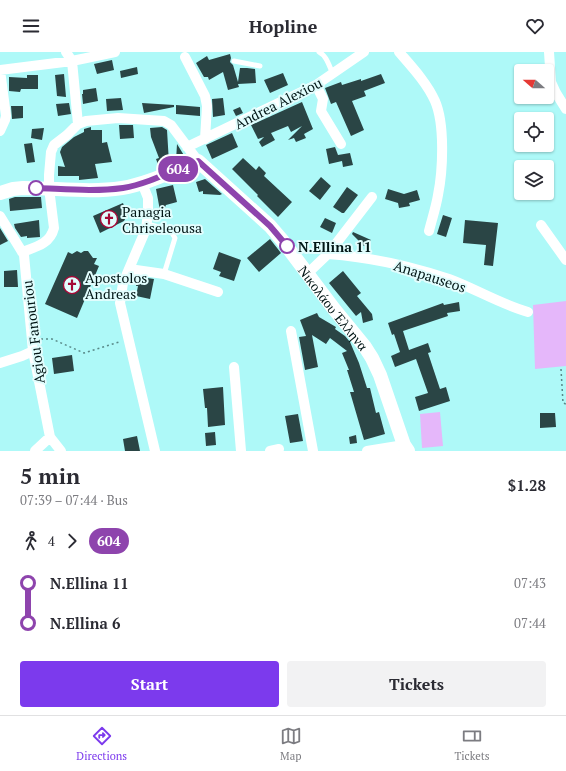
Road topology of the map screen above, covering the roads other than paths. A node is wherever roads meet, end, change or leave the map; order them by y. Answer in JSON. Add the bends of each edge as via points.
{"nodes":[{"id":1,"x":66,"y":52,"type":"edge"},
{"id":2,"x":114,"y":52,"type":"edge"},
{"id":3,"x":319,"y":52,"type":"edge"},
{"id":4,"x":364,"y":52,"type":"edge"},
{"id":5,"x":400,"y":52,"type":"edge"},
{"id":6,"x":549,"y":52,"type":"edge"},
{"id":7,"x":185,"y":57,"type":"dead end"},
{"id":8,"x":234,"y":60,"type":"dead end"},
{"id":9,"x":72,"y":61,"type":"junction"},
{"id":10,"x":260,"y":66,"type":"dead end"},
{"id":11,"x":0,"y":70,"type":"edge"},
{"id":12,"x":333,"y":74,"type":"junction"},
{"id":13,"x":316,"y":85,"type":"junction"},
{"id":14,"x":2,"y":99,"type":"edge"},
{"id":15,"x":566,"y":109,"type":"edge"},
{"id":16,"x":78,"y":124,"type":"junction"},
{"id":17,"x":0,"y":131,"type":"edge"},
{"id":18,"x":205,"y":139,"type":"junction"},
{"id":19,"x":341,"y":144,"type":"dead end"},
{"id":20,"x":187,"y":147,"type":"junction"},
{"id":21,"x":198,"y":161,"type":"junction"},
{"id":22,"x":142,"y":182,"type":"junction"},
{"id":23,"x":49,"y":188,"type":"junction"},
{"id":24,"x":0,"y":193,"type":"edge"},
{"id":25,"x":372,"y":197,"type":"dead end"},
{"id":26,"x":0,"y":216,"type":"edge"},
{"id":27,"x":147,"y":224,"type":"junction"},
{"id":28,"x":541,"y":225,"type":"dead end"},
{"id":29,"x":429,"y":231,"type":"dead end"},
{"id":30,"x":22,"y":252,"type":"junction"},
{"id":31,"x":328,"y":254,"type":"junction"},
{"id":32,"x":566,"y":260,"type":"edge"},
{"id":33,"x":129,"y":270,"type":"junction"},
{"id":34,"x":164,"y":274,"type":"junction"},
{"id":35,"x":308,"y":274,"type":"junction"},
{"id":36,"x":218,"y":292,"type":"dead end"},
{"id":37,"x":528,"y":312,"type":"dead end"},
{"id":38,"x":291,"y":331,"type":"dead end"},
{"id":39,"x":32,"y":351,"type":"junction"},
{"id":40,"x":0,"y":363,"type":"edge"},
{"id":41,"x":234,"y":367,"type":"dead end"},
{"id":42,"x":50,"y":437,"type":"junction"},
{"id":43,"x":406,"y":448,"type":"edge"},
{"id":44,"x":35,"y":451,"type":"edge"},
{"id":45,"x":61,"y":451,"type":"edge"},
{"id":46,"x":155,"y":451,"type":"edge"},
{"id":47,"x":241,"y":451,"type":"edge"},
{"id":48,"x":313,"y":451,"type":"edge"},
{"id":49,"x":367,"y":451,"type":"edge"}],
"edges":[{"from":1,"to":9,"type":"street"},
{"from":2,"to":9,"type":"street"},
{"from":3,"to":12,"type":"lane","via":[[326,58]]},
{"from":4,"to":12,"type":"street","name":"Andrea Alexiou"},
{"from":5,"to":29,"type":"street","via":[[426,86],[440,113],[442,139],[439,194]]},
{"from":6,"to":15,"type":"street","via":[[551,82]]},
{"from":7,"to":18,"type":"street","via":[[205,96]]},
{"from":8,"to":10,"type":"lane"},
{"from":9,"to":11,"type":"street"},
{"from":9,"to":16,"type":"street"},
{"from":11,"to":14,"type":"street"},
{"from":12,"to":13,"type":"street","name":"Andrea Alexiou"},
{"from":13,"to":18,"type":"street","name":"Andrea Alexiou"},
{"from":13,"to":19,"type":"street","via":[[323,99],[321,112]]},
{"from":14,"to":17,"type":"street","via":[[5,120]]},
{"from":16,"to":20,"type":"street","via":[[118,118],[164,121],[171,125]]},
{"from":16,"to":23,"type":"street","via":[[52,148]]},
{"from":18,"to":20,"type":"street","name":"Andrea Alexiou"},
{"from":20,"to":21,"type":"street"},
{"from":21,"to":22,"type":"street"},
{"from":21,"to":35,"type":"street","name":"Νικολάου Έλληνα","via":[[270,226]]},
{"from":22,"to":23,"type":"street","via":[[123,188]]},
{"from":22,"to":27,"type":"street","via":[[148,198]]},
{"from":23,"to":24,"type":"street","via":[[13,189]]},
{"from":23,"to":30,"type":"street","via":[[53,234],[43,244]]},
{"from":25,"to":31,"type":"street"},
{"from":26,"to":30,"type":"street","name":"Agiou Fanouriou"},
{"from":27,"to":33,"type":"street"},
{"from":27,"to":34,"type":"lane","via":[[170,230],[175,238]]},
{"from":28,"to":32,"type":"street"},
{"from":30,"to":39,"type":"street","name":"Agiou Fanouriou","via":[[26,263]]},
{"from":31,"to":35,"type":"street"},
{"from":31,"to":37,"type":"street","name":"Anapauseos","via":[[393,263],[414,269],[448,279]]},
{"from":33,"to":34,"type":"street"},
{"from":33,"to":46,"type":"street","via":[[123,283],[120,303]]},
{"from":34,"to":36,"type":"street"},
{"from":35,"to":43,"type":"street","name":"Νικολάου Έλληνα","via":[[372,358]]},
{"from":38,"to":48,"type":"street"},
{"from":39,"to":40,"type":"street"},
{"from":39,"to":42,"type":"street","name":"Agiou Fanouriou"},
{"from":41,"to":47,"type":"street"},
{"from":42,"to":44,"type":"street"},
{"from":42,"to":45,"type":"street","name":"Agiou Fanouriou"},
{"from":43,"to":49,"type":"street"}]}
